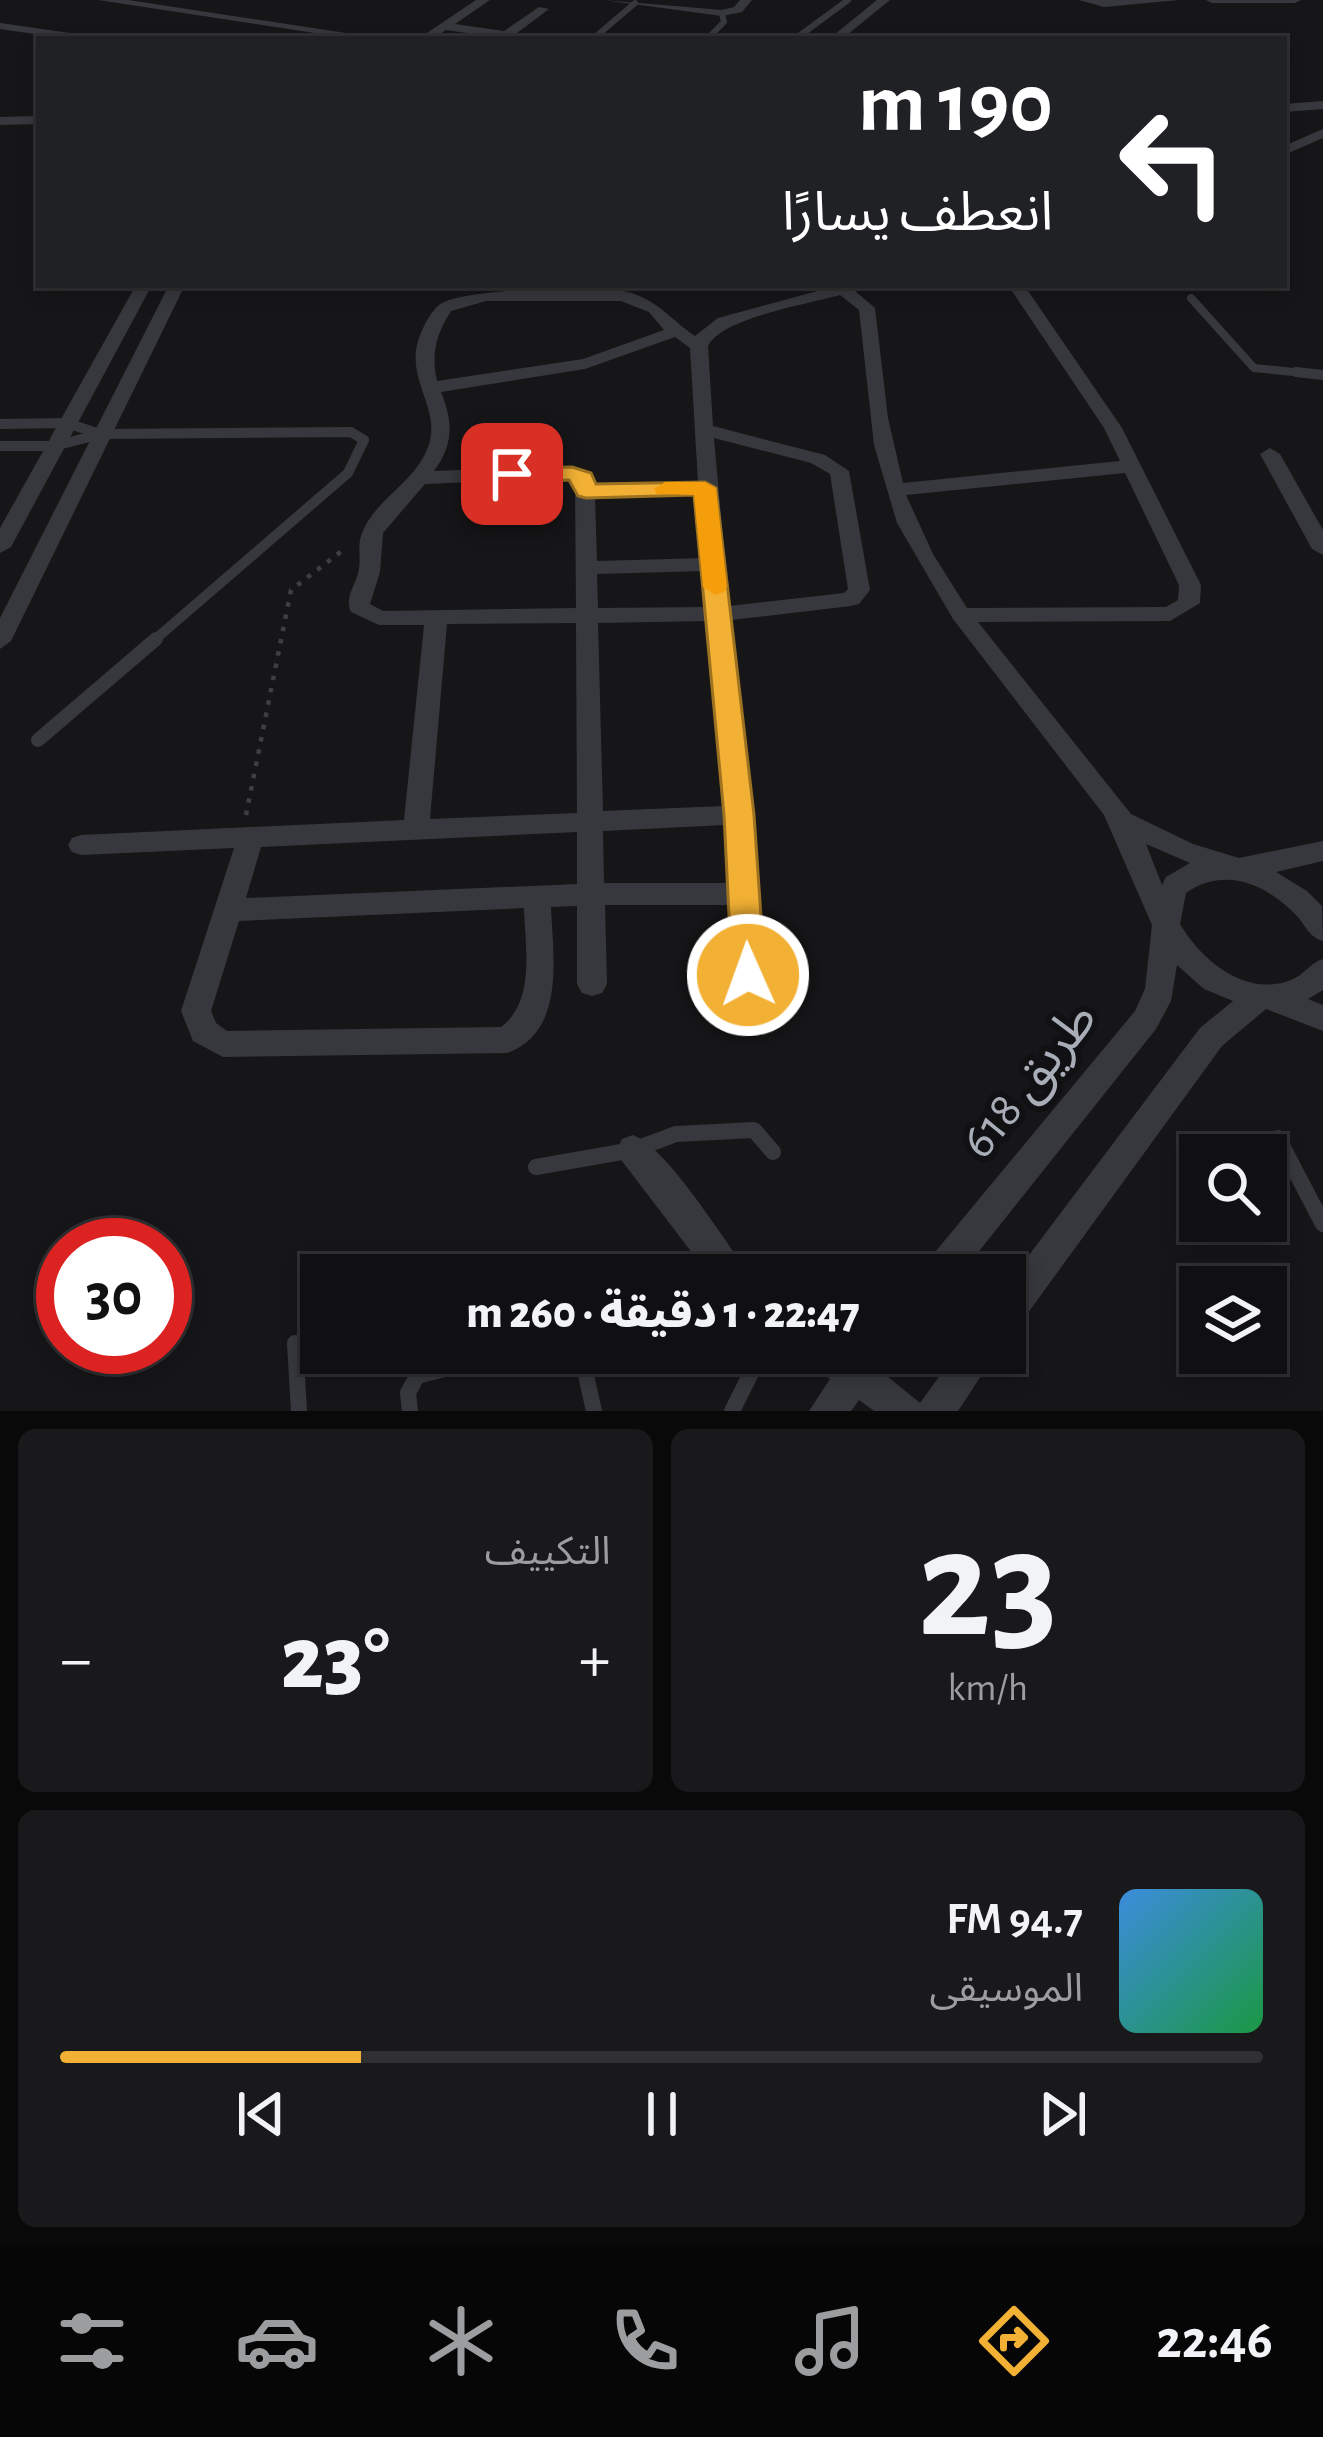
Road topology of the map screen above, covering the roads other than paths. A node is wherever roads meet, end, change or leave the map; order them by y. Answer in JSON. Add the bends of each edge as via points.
{"nodes":[{"id":1,"x":104,"y":0,"type":"edge"},
{"id":2,"x":484,"y":0,"type":"edge"},
{"id":3,"x":609,"y":0,"type":"edge"},
{"id":4,"x":746,"y":0,"type":"edge"},
{"id":5,"x":848,"y":0,"type":"edge"},
{"id":6,"x":884,"y":0,"type":"edge"},
{"id":7,"x":1085,"y":0,"type":"edge"},
{"id":8,"x":1173,"y":0,"type":"edge"},
{"id":9,"x":1212,"y":0,"type":"edge"},
{"id":10,"x":1295,"y":0,"type":"edge"},
{"id":11,"x":635,"y":3,"type":"junction"},
{"id":12,"x":543,"y":9,"type":"dead end"},
{"id":13,"x":722,"y":13,"type":"junction"},
{"id":14,"x":0,"y":26,"type":"edge"},
{"id":15,"x":443,"y":26,"type":"junction"},
{"id":16,"x":69,"y":36,"type":"edge"},
{"id":17,"x":352,"y":36,"type":"edge"},
{"id":18,"x":428,"y":36,"type":"edge"},
{"id":19,"x":498,"y":36,"type":"edge"},
{"id":20,"x":505,"y":36,"type":"edge"},
{"id":21,"x":596,"y":36,"type":"edge"},
{"id":22,"x":710,"y":36,"type":"edge"},
{"id":23,"x":799,"y":36,"type":"edge"},
{"id":24,"x":839,"y":36,"type":"edge"},
{"id":25,"x":1287,"y":98,"type":"edge"},
{"id":26,"x":1319,"y":103,"type":"edge"},
{"id":27,"x":1287,"y":108,"type":"edge"},
{"id":28,"x":36,"y":120,"type":"edge"},
{"id":29,"x":0,"y":121,"type":"edge"},
{"id":30,"x":1322,"y":136,"type":"edge"},
{"id":31,"x":1287,"y":150,"type":"edge"},
{"id":32,"x":142,"y":288,"type":"edge"},
{"id":33,"x":175,"y":288,"type":"edge"},
{"id":34,"x":847,"y":288,"type":"edge"},
{"id":35,"x":852,"y":288,"type":"edge"},
{"id":36,"x":1018,"y":288,"type":"edge"},
{"id":37,"x":486,"y":290,"type":"edge"},
{"id":38,"x":1191,"y":298,"type":"dead end"},
{"id":39,"x":675,"y":331,"type":"junction"},
{"id":40,"x":699,"y":346,"type":"junction"},
{"id":41,"x":1323,"y":375,"type":"edge"},
{"id":42,"x":428,"y":388,"type":"junction"},
{"id":43,"x":67,"y":423,"type":"junction"},
{"id":44,"x":0,"y":424,"type":"edge"},
{"id":45,"x":703,"y":429,"type":"junction"},
{"id":46,"x":101,"y":434,"type":"junction"},
{"id":47,"x":0,"y":446,"type":"edge"},
{"id":48,"x":54,"y":446,"type":"junction"},
{"id":49,"x":1270,"y":454,"type":"dead end"},
{"id":50,"x":1132,"y":466,"type":"junction"},
{"id":51,"x":417,"y":478,"type":"junction"},
{"id":52,"x":705,"y":488,"type":"junction"},
{"id":53,"x":895,"y":490,"type":"junction"},
{"id":54,"x":586,"y":491,"type":"junction"},
{"id":55,"x":0,"y":547,"type":"edge"},
{"id":56,"x":1323,"y":549,"type":"edge"},
{"id":57,"x":713,"y":563,"type":"junction"},
{"id":58,"x":587,"y":568,"type":"junction"},
{"id":59,"x":718,"y":614,"type":"junction"},
{"id":60,"x":962,"y":615,"type":"junction"},
{"id":61,"x":588,"y":617,"type":"junction"},
{"id":62,"x":436,"y":618,"type":"junction"},
{"id":63,"x":0,"y":640,"type":"edge"},
{"id":64,"x":38,"y":740,"type":"dead end"},
{"id":65,"x":739,"y":815,"type":"junction"},
{"id":66,"x":1122,"y":821,"type":"junction"},
{"id":67,"x":590,"y":822,"type":"junction"},
{"id":68,"x":416,"y":831,"type":"junction"},
{"id":69,"x":246,"y":838,"type":"junction"},
{"id":70,"x":81,"y":845,"type":"dead end"},
{"id":71,"x":1323,"y":850,"type":"edge"},
{"id":72,"x":1239,"y":869,"type":"junction"},
{"id":73,"x":591,"y":894,"type":"junction"},
{"id":74,"x":745,"y":894,"type":"junction"},
{"id":75,"x":537,"y":896,"type":"junction"},
{"id":76,"x":227,"y":910,"type":"junction"},
{"id":77,"x":1323,"y":931,"type":"edge"},
{"id":78,"x":1168,"y":934,"type":"junction"},
{"id":79,"x":1323,"y":970,"type":"edge"},
{"id":80,"x":592,"y":984,"type":"dead end"},
{"id":81,"x":1262,"y":995,"type":"junction"},
{"id":82,"x":750,"y":1015,"type":"dead end"},
{"id":83,"x":1323,"y":1018,"type":"edge"},
{"id":84,"x":633,"y":1150,"type":"junction"},
{"id":85,"x":773,"y":1152,"type":"dead end"},
{"id":86,"x":1287,"y":1155,"type":"edge"},
{"id":87,"x":536,"y":1167,"type":"dead end"},
{"id":88,"x":1323,"y":1224,"type":"edge"},
{"id":89,"x":713,"y":1254,"type":"edge"},
{"id":90,"x":955,"y":1254,"type":"edge"},
{"id":91,"x":1026,"y":1288,"type":"edge"},
{"id":92,"x":295,"y":1343,"type":"dead end"},
{"id":93,"x":425,"y":1374,"type":"edge"},
{"id":94,"x":586,"y":1374,"type":"edge"},
{"id":95,"x":750,"y":1374,"type":"edge"},
{"id":96,"x":858,"y":1374,"type":"edge"},
{"id":97,"x":875,"y":1374,"type":"edge"},
{"id":98,"x":962,"y":1374,"type":"edge"},
{"id":99,"x":299,"y":1411,"type":"edge"},
{"id":100,"x":410,"y":1411,"type":"edge"},
{"id":101,"x":594,"y":1411,"type":"edge"},
{"id":102,"x":732,"y":1411,"type":"edge"},
{"id":103,"x":827,"y":1411,"type":"edge"},
{"id":104,"x":904,"y":1411,"type":"edge"},
{"id":105,"x":935,"y":1411,"type":"edge"}],
"edges":[{"from":1,"to":17,"type":"street"},
{"from":2,"to":15,"type":"street"},
{"from":3,"to":11,"type":"street"},
{"from":4,"to":13,"type":"street"},
{"from":5,"to":23,"type":"lane"},
{"from":6,"to":24,"type":"street"},
{"from":7,"to":8,"type":"street"},
{"from":9,"to":10,"type":"street"},
{"from":11,"to":13,"type":"street"},
{"from":11,"to":21,"type":"lane"},
{"from":12,"to":20,"type":"street"},
{"from":13,"to":22,"type":"lane"},
{"from":14,"to":16,"type":"lane"},
{"from":15,"to":18,"type":"street"},
{"from":15,"to":19,"type":"street"},
{"from":25,"to":26,"type":"street"},
{"from":26,"to":27,"type":"street"},
{"from":28,"to":29,"type":"street"},
{"from":30,"to":31,"type":"street"},
{"from":32,"to":43,"type":"street"},
{"from":33,"to":46,"type":"street"},
{"from":34,"to":40,"type":"street","via":[[724,322]]},
{"from":35,"to":53,"type":"street","via":[[867,308]]},
{"from":36,"to":50,"type":"street"},
{"from":37,"to":39,"type":"street","via":[[623,296],[655,308]]},
{"from":37,"to":42,"type":"street","via":[[440,314],[426,350]]},
{"from":38,"to":41,"type":"lane","via":[[1254,368]]},
{"from":39,"to":40,"type":"street"},
{"from":39,"to":42,"type":"street","via":[[580,367]]},
{"from":40,"to":45,"type":"street"},
{"from":42,"to":51,"type":"street","via":[[442,433]]},
{"from":43,"to":44,"type":"lane"},
{"from":43,"to":46,"type":"lane"},
{"from":43,"to":48,"type":"street"},
{"from":45,"to":52,"type":"street"},
{"from":45,"to":59,"type":"street","via":[[838,471],[860,590],[836,603]]},
{"from":46,"to":48,"type":"lane"},
{"from":46,"to":63,"type":"street"},
{"from":46,"to":64,"type":"lane","via":[[351,432],[364,440],[347,473]]},
{"from":47,"to":48,"type":"lane"},
{"from":48,"to":55,"type":"street"},
{"from":49,"to":56,"type":"street"},
{"from":50,"to":53,"type":"street"},
{"from":50,"to":60,"type":"street","via":[[1190,585],[1189,604],[1170,614]]},
{"from":51,"to":54,"type":"street","via":[[566,472],[583,478]]},
{"from":51,"to":62,"type":"street","via":[[370,540],[359,607],[379,618]]},
{"from":52,"to":54,"type":"street"},
{"from":52,"to":57,"type":"street"},
{"from":53,"to":60,"type":"street"},
{"from":54,"to":58,"type":"street"},
{"from":57,"to":58,"type":"street"},
{"from":57,"to":59,"type":"street"},
{"from":58,"to":61,"type":"street"},
{"from":59,"to":61,"type":"street"},
{"from":59,"to":65,"type":"street"},
{"from":60,"to":66,"type":"street"},
{"from":61,"to":62,"type":"street"},
{"from":61,"to":67,"type":"street"},
{"from":62,"to":68,"type":"street"},
{"from":65,"to":67,"type":"street"},
{"from":65,"to":74,"type":"street"},
{"from":66,"to":72,"type":"street"},
{"from":66,"to":78,"type":"street"},
{"from":67,"to":68,"type":"street"},
{"from":67,"to":73,"type":"street"},
{"from":68,"to":69,"type":"street"},
{"from":69,"to":70,"type":"street"},
{"from":69,"to":76,"type":"street"},
{"from":71,"to":72,"type":"street"},
{"from":72,"to":77,"type":"street","via":[[1299,896]]},
{"from":72,"to":78,"type":"street","name":"طريق 618","via":[[1194,873],[1178,883],[1168,897]]},
{"from":73,"to":74,"type":"street"},
{"from":73,"to":75,"type":"street"},
{"from":73,"to":80,"type":"street"},
{"from":74,"to":82,"type":"street"},
{"from":75,"to":76,"type":"street"},
{"from":75,"to":76,"type":"street","via":[[533,1017],[518,1035],[484,1044],[237,1047],[212,1039],[196,1011]]},
{"from":78,"to":81,"type":"street","via":[[1205,975]]},
{"from":78,"to":90,"type":"street","name":"طريق 618","via":[[1156,1003]]},
{"from":79,"to":81,"type":"street","via":[[1292,994]]},
{"from":81,"to":83,"type":"street"},
{"from":81,"to":91,"type":"street","via":[[1211,1037]]},
{"from":84,"to":85,"type":"lane","via":[[676,1134],[747,1128]]},
{"from":84,"to":87,"type":"lane"},
{"from":84,"to":89,"type":"street"},
{"from":86,"to":88,"type":"lane"},
{"from":92,"to":99,"type":"lane"},
{"from":93,"to":100,"type":"lane","via":[[408,1393]]},
{"from":94,"to":101,"type":"lane"},
{"from":95,"to":102,"type":"lane"},
{"from":96,"to":103,"type":"street"},
{"from":97,"to":104,"type":"street"},
{"from":98,"to":105,"type":"street"}]}
